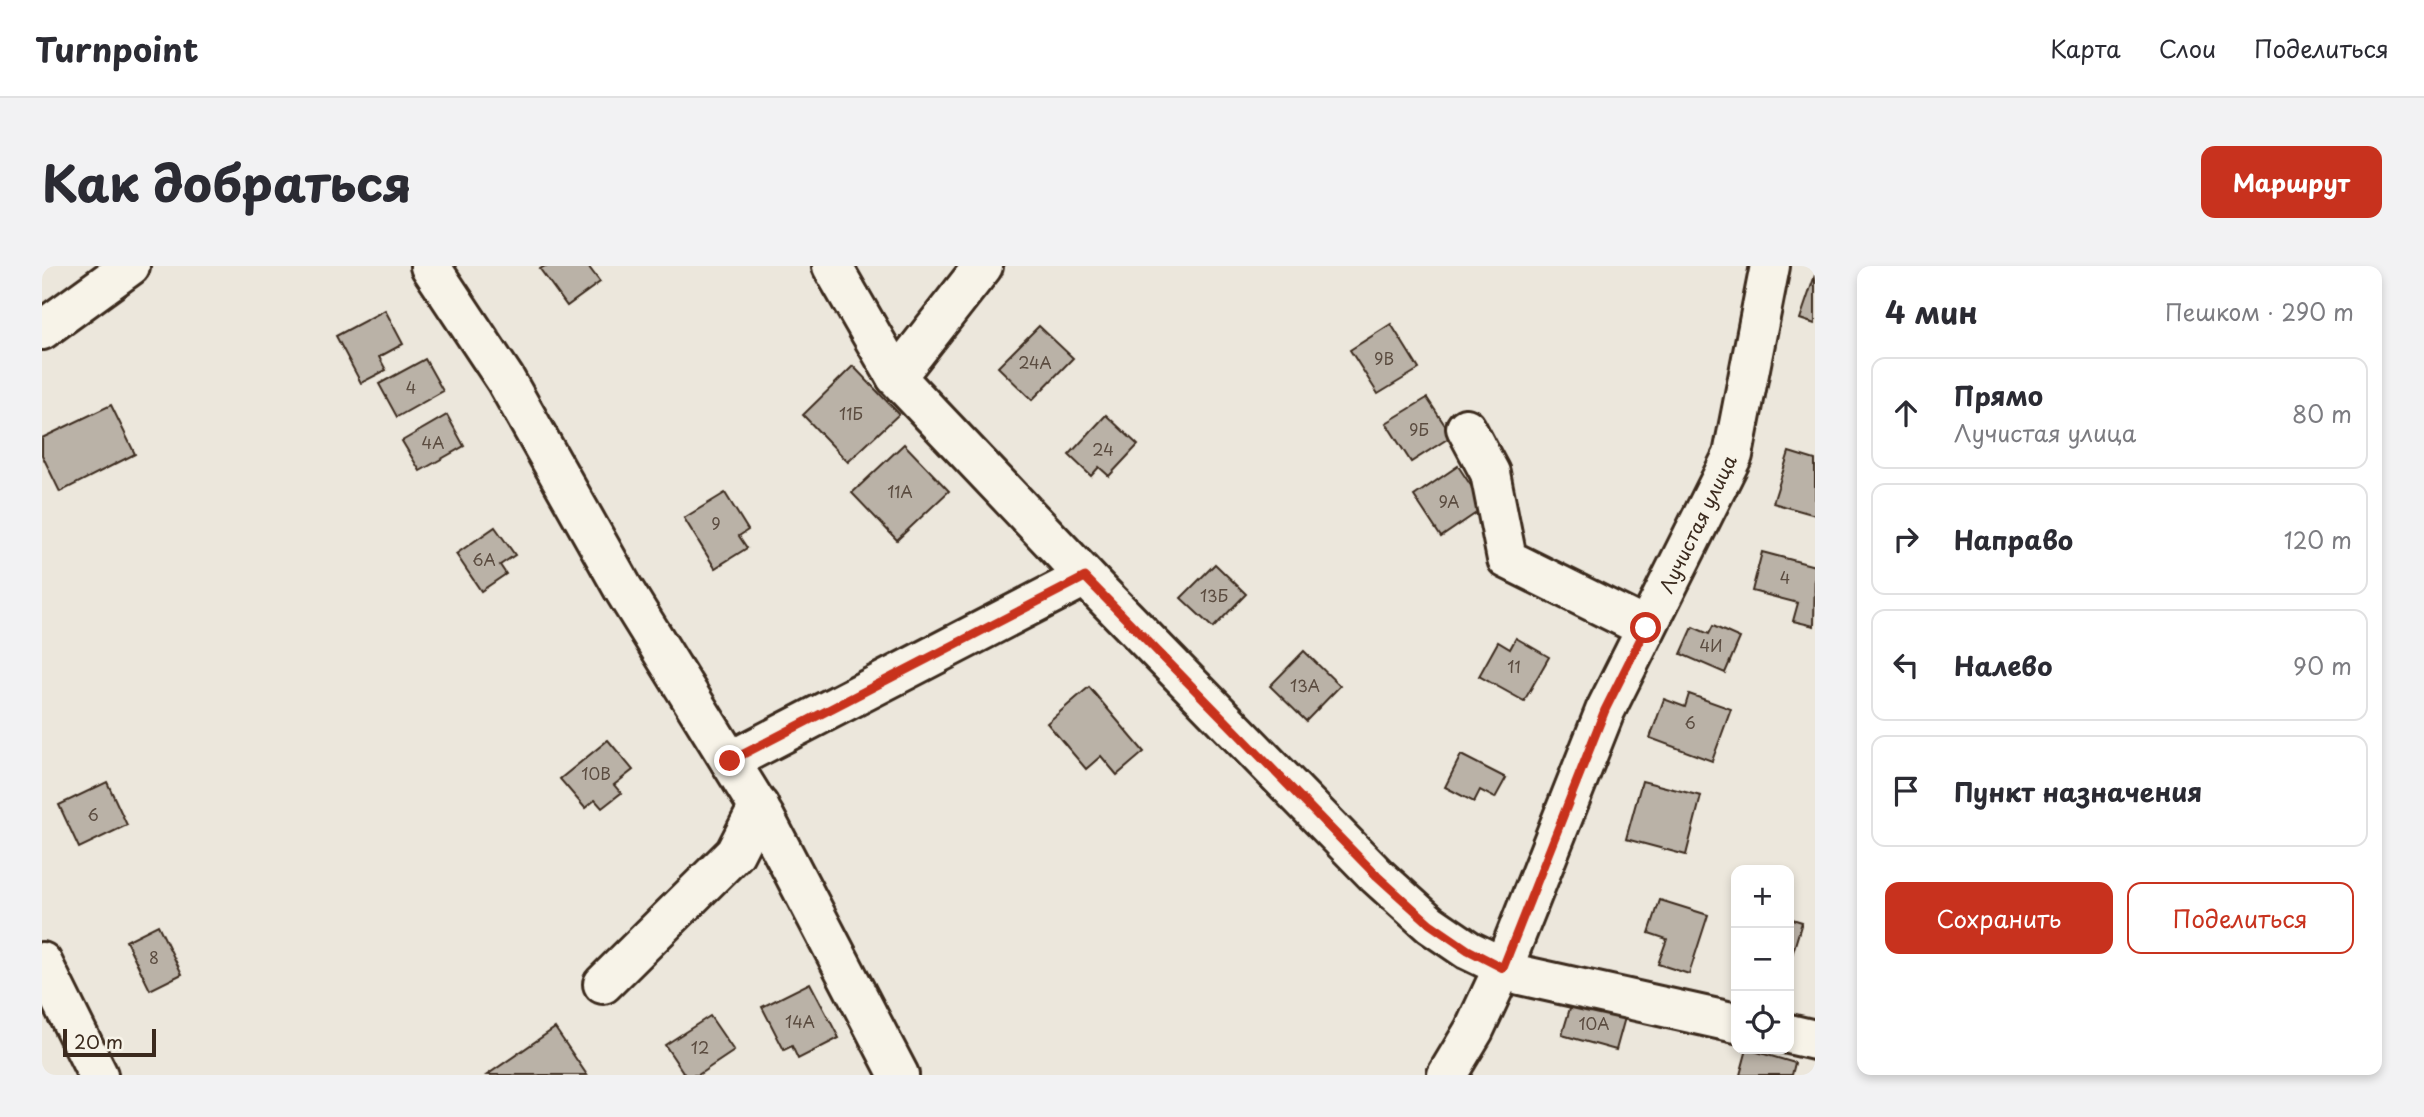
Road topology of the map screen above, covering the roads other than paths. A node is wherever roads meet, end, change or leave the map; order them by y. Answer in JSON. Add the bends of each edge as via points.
{"nodes":[{"id":1,"x":130,"y":266,"type":"edge"},
{"id":2,"x":430,"y":266,"type":"edge"},
{"id":3,"x":832,"y":266,"type":"edge"},
{"id":4,"x":983,"y":266,"type":"edge"},
{"id":5,"x":1770,"y":266,"type":"edge"},
{"id":6,"x":42,"y":330,"type":"edge"},
{"id":7,"x":896,"y":377,"type":"junction"},
{"id":8,"x":1466,"y":428,"type":"dead end"},
{"id":9,"x":1085,"y":577,"type":"junction"},
{"id":10,"x":1646,"y":628,"type":"junction"},
{"id":11,"x":730,"y":761,"type":"junction"},
{"id":12,"x":759,"y":806,"type":"junction"},
{"id":13,"x":42,"y":962,"type":"edge"},
{"id":14,"x":1503,"y":968,"type":"junction"},
{"id":15,"x":603,"y":984,"type":"dead end"},
{"id":16,"x":1731,"y":1022,"type":"edge"},
{"id":17,"x":1794,"y":1035,"type":"edge"},
{"id":18,"x":1815,"y":1040,"type":"edge"},
{"id":19,"x":98,"y":1075,"type":"edge"},
{"id":20,"x":899,"y":1075,"type":"edge"},
{"id":21,"x":1447,"y":1075,"type":"edge"}],
"edges":[{"from":1,"to":6,"type":"street"},
{"from":2,"to":11,"type":"street","via":[[505,379],[624,590]]},
{"from":3,"to":7,"type":"street"},
{"from":4,"to":7,"type":"street"},
{"from":5,"to":10,"type":"street","name":"Лучистая улица","via":[[1734,455]]},
{"from":7,"to":9,"type":"street"},
{"from":8,"to":10,"type":"street","via":[[1490,473],[1507,559]]},
{"from":9,"to":11,"type":"street"},
{"from":9,"to":14,"type":"street","via":[[1377,876],[1430,924]]},
{"from":10,"to":14,"type":"street","name":"Лучистая улица","via":[[1605,710]]},
{"from":11,"to":12,"type":"street"},
{"from":12,"to":15,"type":"street","via":[[736,853]]},
{"from":12,"to":20,"type":"street"},
{"from":13,"to":19,"type":"street"},
{"from":14,"to":16,"type":"street"},
{"from":14,"to":21,"type":"street","name":"Лучистая улица"},
{"from":17,"to":18,"type":"street"}]}
